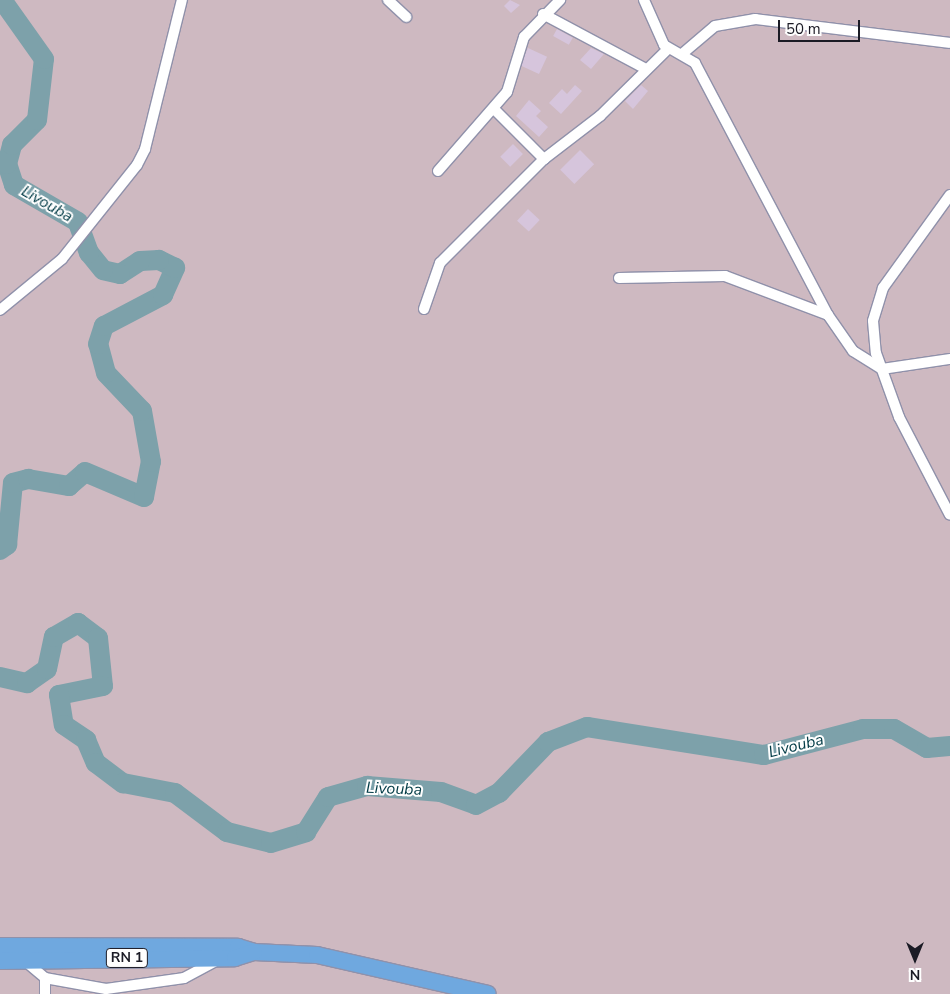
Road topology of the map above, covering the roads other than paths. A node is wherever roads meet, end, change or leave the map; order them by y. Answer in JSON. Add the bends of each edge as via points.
{"nodes":[{"id":1,"x":182,"y":0,"type":"edge"},
{"id":2,"x":388,"y":0,"type":"edge"},
{"id":3,"x":560,"y":0,"type":"edge"},
{"id":4,"x":644,"y":0,"type":"edge"},
{"id":5,"x":543,"y":14,"type":"junction"},
{"id":6,"x":406,"y":16,"type":"dead end"},
{"id":7,"x":950,"y":43,"type":"edge"},
{"id":8,"x":668,"y":49,"type":"junction"},
{"id":9,"x":682,"y":54,"type":"junction"},
{"id":10,"x":646,"y":69,"type":"junction"},
{"id":11,"x":494,"y":109,"type":"junction"},
{"id":12,"x":544,"y":159,"type":"junction"},
{"id":13,"x":438,"y":171,"type":"dead end"},
{"id":14,"x":950,"y":195,"type":"edge"},
{"id":15,"x":938,"y":210,"type":"junction"},
{"id":16,"x":950,"y":210,"type":"edge"},
{"id":17,"x":619,"y":278,"type":"dead end"},
{"id":18,"x":424,"y":309,"type":"dead end"},
{"id":19,"x":0,"y":310,"type":"edge"},
{"id":20,"x":828,"y":315,"type":"junction"},
{"id":21,"x":950,"y":359,"type":"edge"},
{"id":22,"x":882,"y":368,"type":"junction"},
{"id":23,"x":950,"y":515,"type":"edge"},
{"id":24,"x":0,"y":946,"type":"edge"},
{"id":25,"x":254,"y":952,"type":"junction"},
{"id":26,"x":220,"y":958,"type":"junction"},
{"id":27,"x":0,"y":961,"type":"edge"},
{"id":28,"x":25,"y":961,"type":"junction"},
{"id":29,"x":45,"y":978,"type":"junction"},
{"id":30,"x":163,"y":989,"type":"edge"},
{"id":31,"x":45,"y":994,"type":"edge"},
{"id":32,"x":488,"y":994,"type":"edge"}],
"edges":[{"from":1,"to":19,"type":"street","via":[[145,149],[73,246]]},
{"from":2,"to":6,"type":"street"},
{"from":3,"to":5,"type":"street"},
{"from":4,"to":8,"type":"street"},
{"from":5,"to":10,"type":"street"},
{"from":5,"to":11,"type":"street","via":[[524,37],[510,83]]},
{"from":7,"to":9,"type":"street","via":[[755,19],[715,26]]},
{"from":8,"to":9,"type":"street"},
{"from":8,"to":10,"type":"street"},
{"from":9,"to":20,"type":"street","via":[[692,58],[705,80]]},
{"from":10,"to":12,"type":"street","via":[[600,116]]},
{"from":11,"to":12,"type":"street"},
{"from":11,"to":13,"type":"street"},
{"from":12,"to":18,"type":"street","via":[[440,263]]},
{"from":14,"to":15,"type":"street"},
{"from":15,"to":16,"type":"street"},
{"from":15,"to":22,"type":"street","via":[[909,248],[877,304],[873,338]]},
{"from":17,"to":20,"type":"street","via":[[725,276]]},
{"from":20,"to":22,"type":"street","via":[[853,351]]},
{"from":21,"to":22,"type":"street"},
{"from":22,"to":23,"type":"street","via":[[915,453]]},
{"from":24,"to":25,"type":"highway","number":"RN 1","via":[[206,944]]},
{"from":25,"to":26,"type":"highway","number":"RN 1"},
{"from":25,"to":32,"type":"highway","number":"RN 1","via":[[318,955]]},
{"from":26,"to":28,"type":"highway","number":"RN 1"},
{"from":26,"to":30,"type":"street"},
{"from":27,"to":28,"type":"highway","number":"RN 1"},
{"from":28,"to":29,"type":"street"},
{"from":29,"to":30,"type":"street","via":[[106,989]]},
{"from":29,"to":31,"type":"street"}]}
